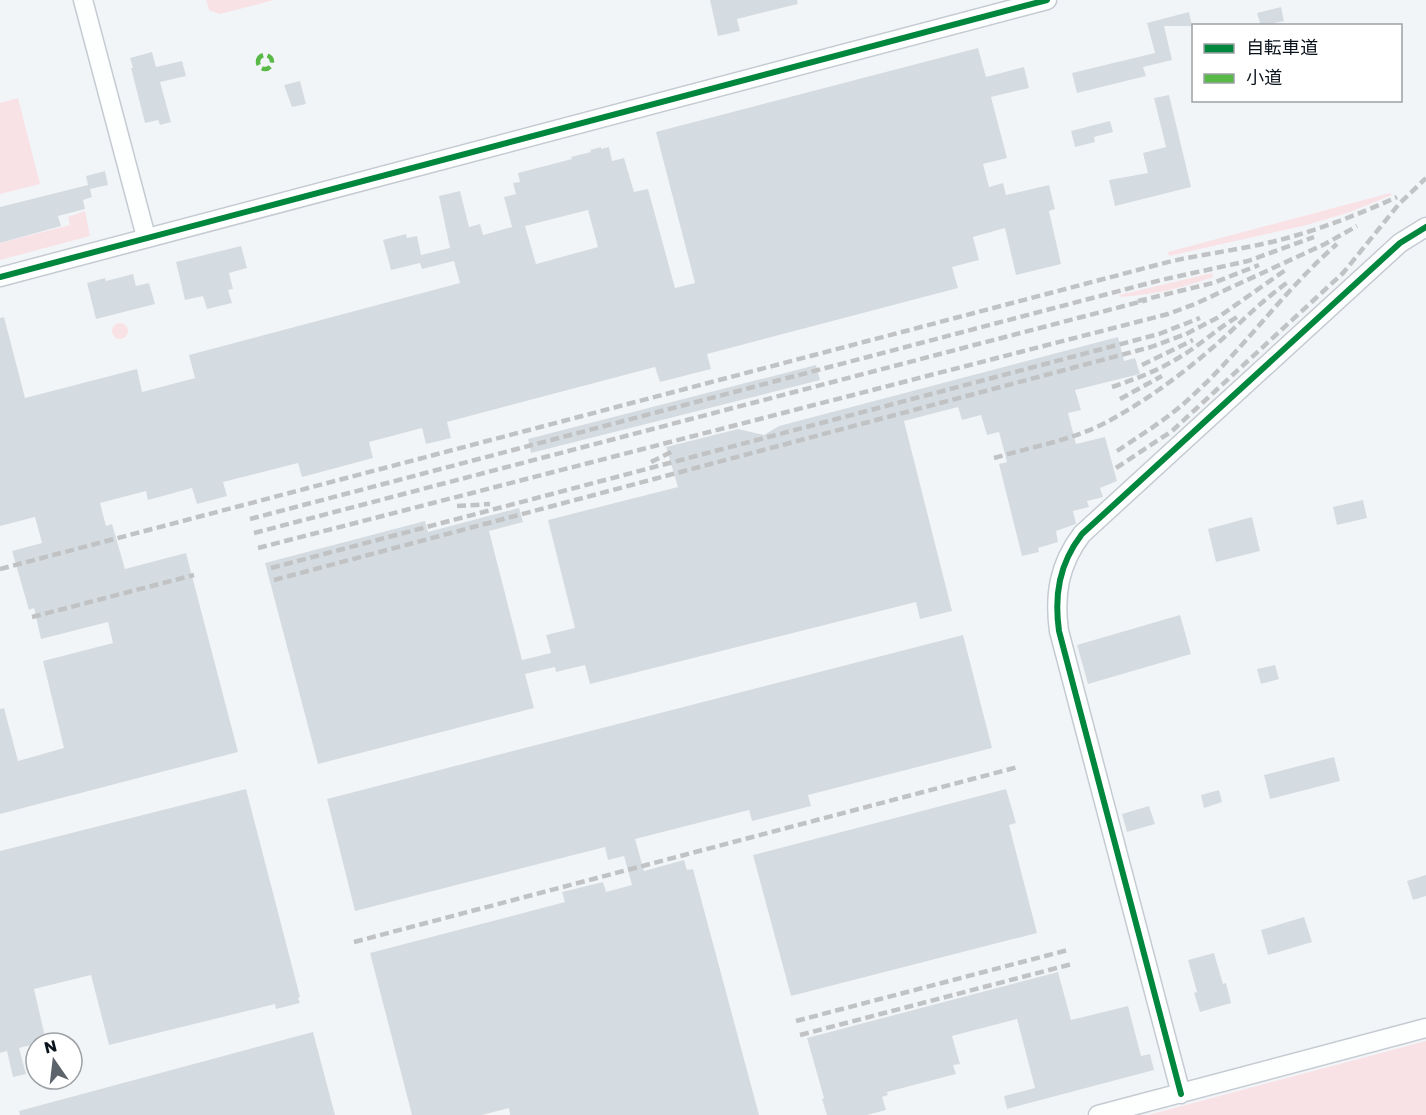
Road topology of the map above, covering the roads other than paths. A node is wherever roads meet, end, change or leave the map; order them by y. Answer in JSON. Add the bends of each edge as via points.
{"nodes":[{"id":1,"x":83,"y":0,"type":"edge"},
{"id":2,"x":1047,"y":0,"type":"edge"},
{"id":3,"x":1426,"y":227,"type":"edge"},
{"id":4,"x":146,"y":237,"type":"junction"},
{"id":5,"x":0,"y":277,"type":"edge"},
{"id":6,"x":1426,"y":1028,"type":"edge"},
{"id":7,"x":1180,"y":1094,"type":"junction"},
{"id":8,"x":1098,"y":1115,"type":"edge"}],
"edges":[{"from":1,"to":4,"type":"street"},
{"from":2,"to":4,"type":"street"},
{"from":3,"to":7,"type":"street","via":[[1400,243],[1082,534],[1060,575],[1056,605],[1059,631]]},
{"from":4,"to":5,"type":"street"},
{"from":6,"to":7,"type":"street"},
{"from":7,"to":8,"type":"street"}]}
